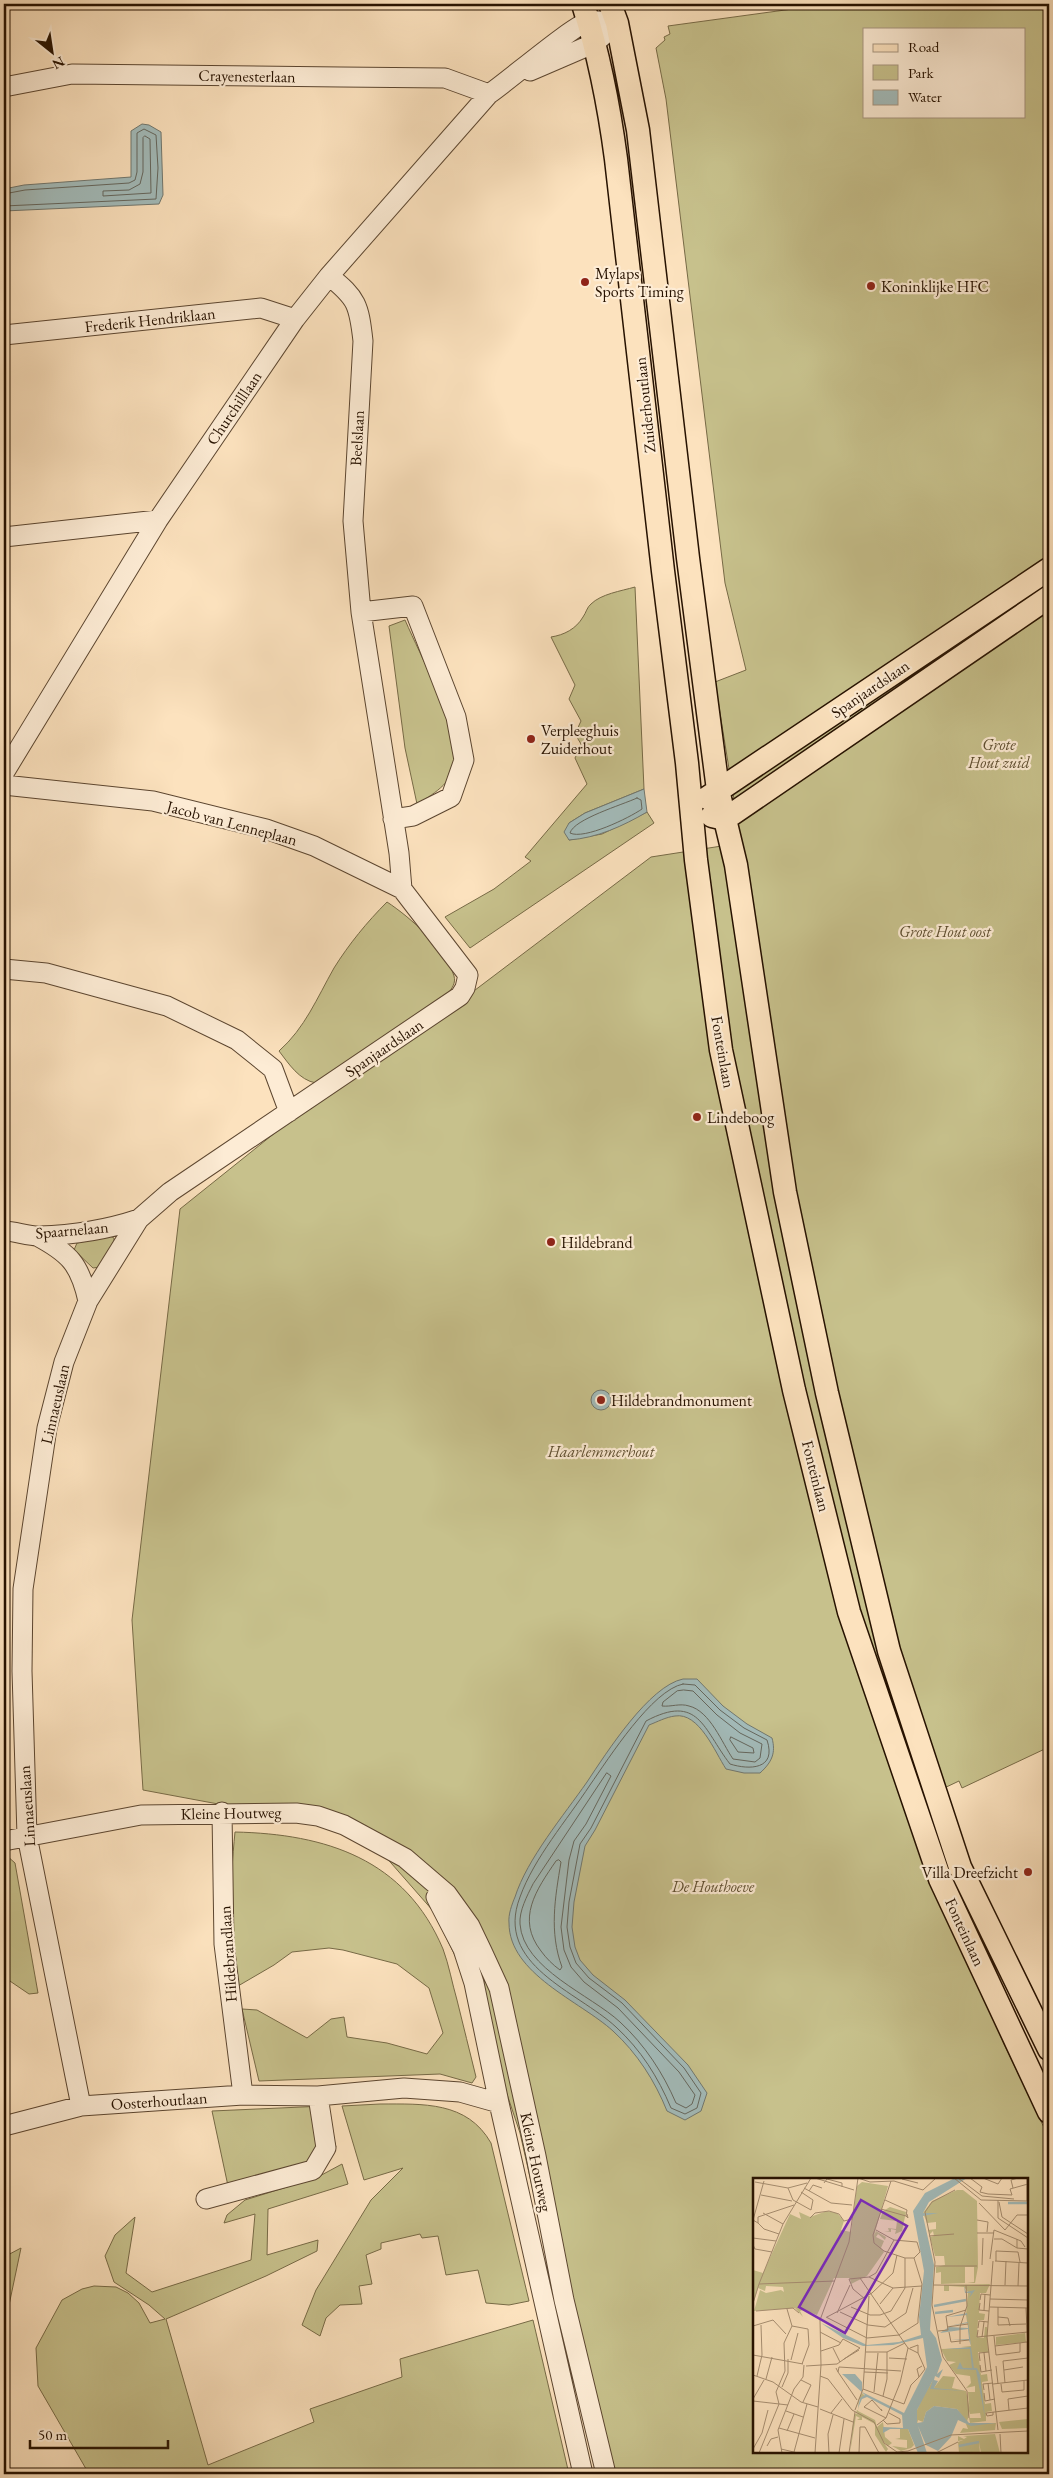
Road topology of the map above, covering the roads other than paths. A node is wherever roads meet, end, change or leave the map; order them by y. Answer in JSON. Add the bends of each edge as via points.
{"nodes":[{"id":1,"x":586,"y":12,"type":"edge"},
{"id":2,"x":614,"y":14,"type":"edge"},
{"id":3,"x":595,"y":43,"type":"junction"},
{"id":4,"x":512,"y":78,"type":"junction"},
{"id":5,"x":4,"y":87,"type":"edge"},
{"id":6,"x":489,"y":94,"type":"junction"},
{"id":7,"x":329,"y":276,"type":"junction"},
{"id":8,"x":295,"y":319,"type":"junction"},
{"id":9,"x":4,"y":335,"type":"edge"},
{"id":10,"x":158,"y":520,"type":"junction"},
{"id":11,"x":4,"y":537,"type":"edge"},
{"id":12,"x":1049,"y":569,"type":"edge"},
{"id":13,"x":1049,"y":597,"type":"edge"},
{"id":14,"x":361,"y":612,"type":"junction"},
{"id":15,"x":4,"y":773,"type":"edge"},
{"id":16,"x":4,"y":785,"type":"edge"},
{"id":17,"x":718,"y":790,"type":"junction"},
{"id":18,"x":692,"y":811,"type":"junction"},
{"id":19,"x":393,"y":819,"type":"junction"},
{"id":20,"x":725,"y":819,"type":"junction"},
{"id":21,"x":402,"y":889,"type":"junction"},
{"id":22,"x":4,"y":969,"type":"edge"},
{"id":23,"x":468,"y":975,"type":"joint"},
{"id":24,"x":289,"y":1112,"type":"junction"},
{"id":25,"x":139,"y":1219,"type":"junction"},
{"id":26,"x":4,"y":1231,"type":"edge"},
{"id":27,"x":37,"y":1236,"type":"junction"},
{"id":28,"x":88,"y":1300,"type":"junction"},
{"id":29,"x":222,"y":1812,"type":"junction"},
{"id":30,"x":27,"y":1836,"type":"junction"},
{"id":31,"x":4,"y":1841,"type":"edge"},
{"id":32,"x":421,"y":1872,"type":"junction"},
{"id":33,"x":1047,"y":2038,"type":"edge"},
{"id":34,"x":1019,"y":2047,"type":"junction"},
{"id":35,"x":243,"y":2095,"type":"junction"},
{"id":36,"x":318,"y":2096,"type":"junction"},
{"id":37,"x":499,"y":2103,"type":"junction"},
{"id":38,"x":81,"y":2106,"type":"junction"},
{"id":39,"x":1049,"y":2112,"type":"edge"},
{"id":40,"x":4,"y":2126,"type":"edge"},
{"id":41,"x":206,"y":2199,"type":"dead end"},
{"id":42,"x":583,"y":2474,"type":"edge"},
{"id":43,"x":606,"y":2474,"type":"edge"}],
"edges":[{"from":1,"to":2,"type":"street"},
{"from":1,"to":3,"type":"main road","name":"Zuiderhoutlaan"},
{"from":1,"to":4,"type":"street","name":"Churchilllaan"},
{"from":2,"to":3,"type":"street","name":"Churchilllaan"},
{"from":2,"to":17,"type":"main road","name":"Zuiderhoutlaan","via":[[638,130]]},
{"from":3,"to":4,"type":"street","name":"Churchilllaan"},
{"from":3,"to":18,"type":"main road","name":"Zuiderhoutlaan","via":[[609,104],[616,159]]},
{"from":4,"to":6,"type":"street","name":"Churchilllaan"},
{"from":5,"to":6,"type":"street","name":"Crayenesterlaan","via":[[72,74],[445,78]]},
{"from":6,"to":7,"type":"street","name":"Churchilllaan"},
{"from":7,"to":8,"type":"street","name":"Churchilllaan"},
{"from":7,"to":14,"type":"street","name":"Beelslaan","via":[[348,291],[360,311],[361,321],[353,521]]},
{"from":8,"to":9,"type":"street","name":"Frederik Hendriklaan","via":[[260,308]]},
{"from":8,"to":10,"type":"street","name":"Churchilllaan"},
{"from":10,"to":11,"type":"street"},
{"from":10,"to":15,"type":"street","name":"Churchilllaan"},
{"from":12,"to":17,"type":"main road","name":"Spanjaardslaan"},
{"from":13,"to":20,"type":"main road","name":"Spanjaardslaan"},
{"from":14,"to":19,"type":"street","name":"Beelslaan"},
{"from":14,"to":19,"type":"street","via":[[413,606],[456,717],[464,760],[451,796],[414,816]]},
{"from":16,"to":21,"type":"street","name":"Jacob van Lenneplaan","via":[[153,801],[266,829],[314,846]]},
{"from":17,"to":18,"type":"main road","name":"Spanjaardslaan"},
{"from":17,"to":20,"type":"main road","name":"Fonteinlaan"},
{"from":18,"to":20,"type":"main road"},
{"from":18,"to":34,"type":"main road","name":"Fonteinlaan","via":[[721,1050],[794,1390],[849,1612],[940,1879]]},
{"from":19,"to":21,"type":"street","name":"Beelslaan"},
{"from":20,"to":33,"type":"main road","name":"Fonteinlaan","via":[[736,865],[785,1192],[827,1393],[889,1651],[960,1867]]},
{"from":21,"to":23,"type":"street","name":"Jacob van Lenneplaan"},
{"from":22,"to":24,"type":"street","via":[[46,973],[167,1006],[237,1040],[272,1069]]},
{"from":23,"to":24,"type":"street","name":"Spanjaardslaan","via":[[460,996]]},
{"from":24,"to":25,"type":"street","name":"Linnaeuslaan","via":[[170,1192]]},
{"from":25,"to":27,"type":"street","name":"Spaarnelaan","via":[[107,1229]]},
{"from":25,"to":28,"type":"street","name":"Linnaeuslaan"},
{"from":26,"to":27,"type":"street","name":"Spaarnelaan"},
{"from":27,"to":28,"type":"street","via":[[74,1261],[84,1280]]},
{"from":28,"to":30,"type":"street","name":"Linnaeuslaan","via":[[64,1362],[47,1428],[23,1589]]},
{"from":29,"to":30,"type":"street","name":"Kleine Houtweg","via":[[141,1816]]},
{"from":29,"to":32,"type":"street","name":"Kleine Houtweg","via":[[318,1816],[382,1844]]},
{"from":29,"to":35,"type":"street","name":"Hildebrandlaan","via":[[224,1944]]},
{"from":30,"to":31,"type":"street","name":"Kleine Houtweg"},
{"from":30,"to":38,"type":"street","name":"Linnaeuslaan"},
{"from":32,"to":37,"type":"street","name":"Kleine Houtweg","via":[[453,1926],[469,1965]]},
{"from":32,"to":43,"type":"street","name":"Kleine Houtweg","via":[[448,1894],[470,1926],[499,1988],[564,2300]]},
{"from":33,"to":34,"type":"street"},
{"from":34,"to":39,"type":"main road","name":"Fonteinlaan"},
{"from":35,"to":36,"type":"street","name":"Oosterhoutlaan"},
{"from":35,"to":38,"type":"street","name":"Oosterhoutlaan"},
{"from":36,"to":37,"type":"street","name":"Oosterhoutlaan","via":[[404,2088],[460,2092]]},
{"from":36,"to":41,"type":"street","via":[[326,2148],[313,2170]]},
{"from":37,"to":42,"type":"street","name":"Kleine Houtweg"},
{"from":38,"to":40,"type":"street","name":"Oosterhoutlaan"}]}
